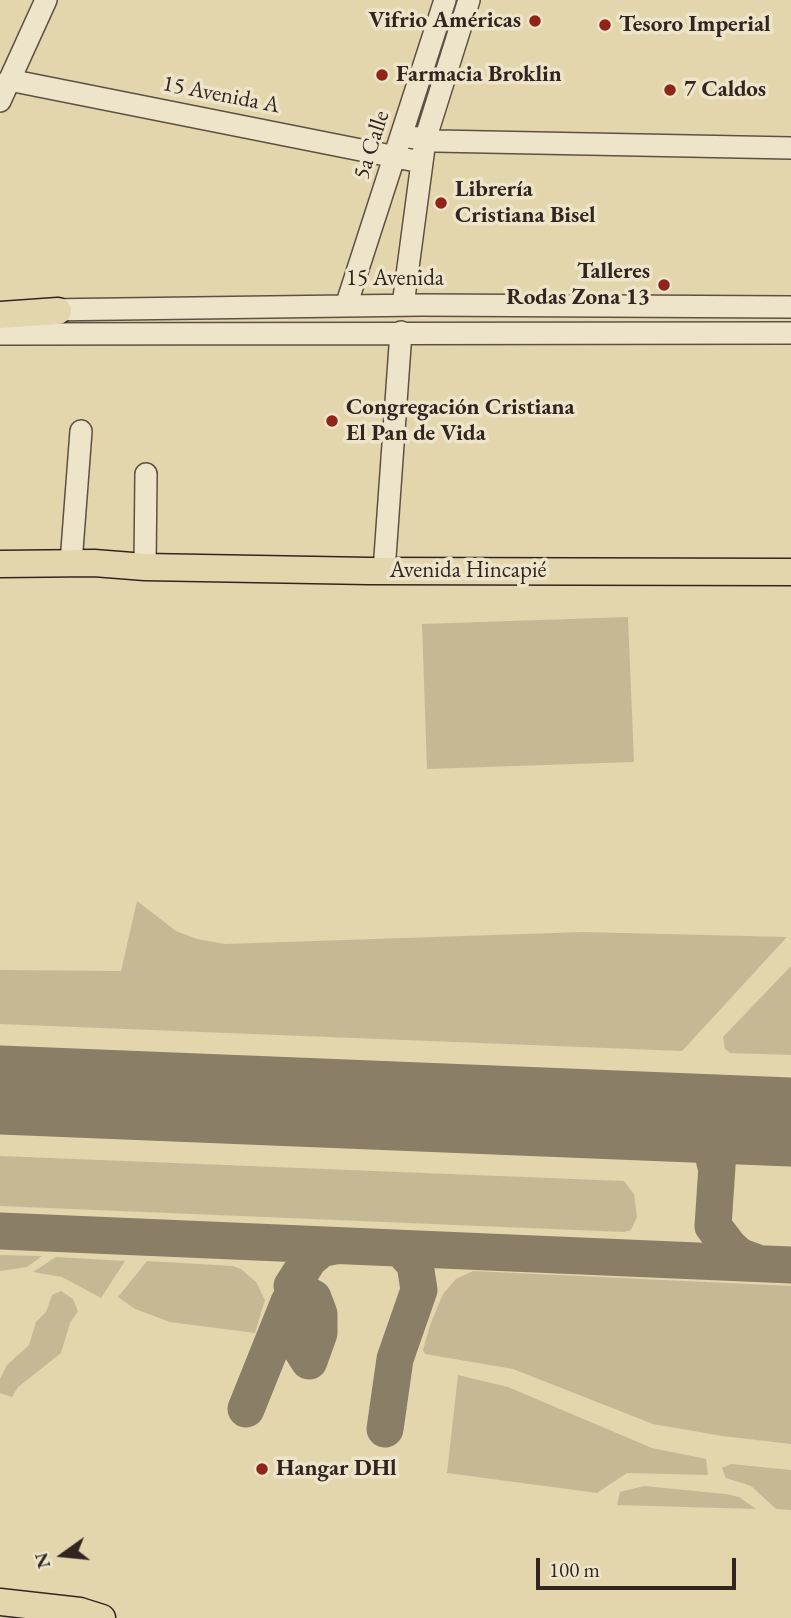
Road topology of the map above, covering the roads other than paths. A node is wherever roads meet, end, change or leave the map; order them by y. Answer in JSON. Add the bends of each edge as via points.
{"nodes":[{"id":1,"x":46,"y":0,"type":"edge"},
{"id":2,"x":445,"y":0,"type":"edge"},
{"id":3,"x":469,"y":0,"type":"edge"},
{"id":4,"x":9,"y":80,"type":"junction"},
{"id":5,"x":0,"y":102,"type":"edge"},
{"id":6,"x":403,"y":136,"type":"junction"},
{"id":7,"x":425,"y":139,"type":"junction"},
{"id":8,"x":791,"y":148,"type":"edge"},
{"id":9,"x":396,"y":158,"type":"junction"},
{"id":10,"x":421,"y":162,"type":"junction"},
{"id":11,"x":346,"y":306,"type":"junction"},
{"id":12,"x":402,"y":306,"type":"junction"},
{"id":13,"x":0,"y":307,"type":"edge"},
{"id":14,"x":791,"y":307,"type":"edge"},
{"id":15,"x":58,"y":311,"type":"junction"},
{"id":16,"x":0,"y":315,"type":"edge"},
{"id":17,"x":401,"y":332,"type":"junction"},
{"id":18,"x":791,"y":333,"type":"edge"},
{"id":19,"x":0,"y":334,"type":"edge"},
{"id":20,"x":81,"y":431,"type":"dead end"},
{"id":21,"x":146,"y":474,"type":"dead end"},
{"id":22,"x":71,"y":563,"type":"junction"},
{"id":23,"x":0,"y":564,"type":"edge"},
{"id":24,"x":145,"y":567,"type":"junction"},
{"id":25,"x":384,"y":571,"type":"junction"},
{"id":26,"x":791,"y":572,"type":"edge"},
{"id":27,"x":0,"y":581,"type":"edge"},
{"id":28,"x":0,"y":1602,"type":"edge"},
{"id":29,"x":99,"y":1616,"type":"edge"}],
"edges":[{"from":1,"to":4,"type":"street"},
{"from":2,"to":6,"type":"street","name":"5a Calle"},
{"from":3,"to":7,"type":"street"},
{"from":4,"to":5,"type":"street"},
{"from":4,"to":9,"type":"street","name":"15 Avenida A"},
{"from":6,"to":7,"type":"street"},
{"from":6,"to":9,"type":"street","name":"5a Calle"},
{"from":7,"to":8,"type":"street"},
{"from":7,"to":10,"type":"street"},
{"from":9,"to":10,"type":"street","name":"15 Avenida A"},
{"from":9,"to":11,"type":"street","name":"5a Calle"},
{"from":10,"to":12,"type":"street"},
{"from":11,"to":12,"type":"street","name":"15 Avenida"},
{"from":11,"to":15,"type":"street","name":"15 Avenida"},
{"from":12,"to":14,"type":"street","name":"15 Avenida"},
{"from":13,"to":15,"type":"street","name":"15 Avenida"},
{"from":15,"to":16,"type":"main road"},
{"from":17,"to":18,"type":"street"},
{"from":17,"to":19,"type":"street"},
{"from":17,"to":25,"type":"street"},
{"from":20,"to":22,"type":"street"},
{"from":21,"to":24,"type":"street"},
{"from":22,"to":23,"type":"main road","name":"Avenida Hincapié"},
{"from":22,"to":24,"type":"main road","name":"Avenida Hincapié"},
{"from":24,"to":25,"type":"main road","name":"Avenida Hincapié"},
{"from":24,"to":27,"type":"main road","name":"Avenida Hincapié","via":[[90,579]]},
{"from":25,"to":26,"type":"main road","name":"Avenida Hincapié"},
{"from":28,"to":29,"type":"main road"}]}
